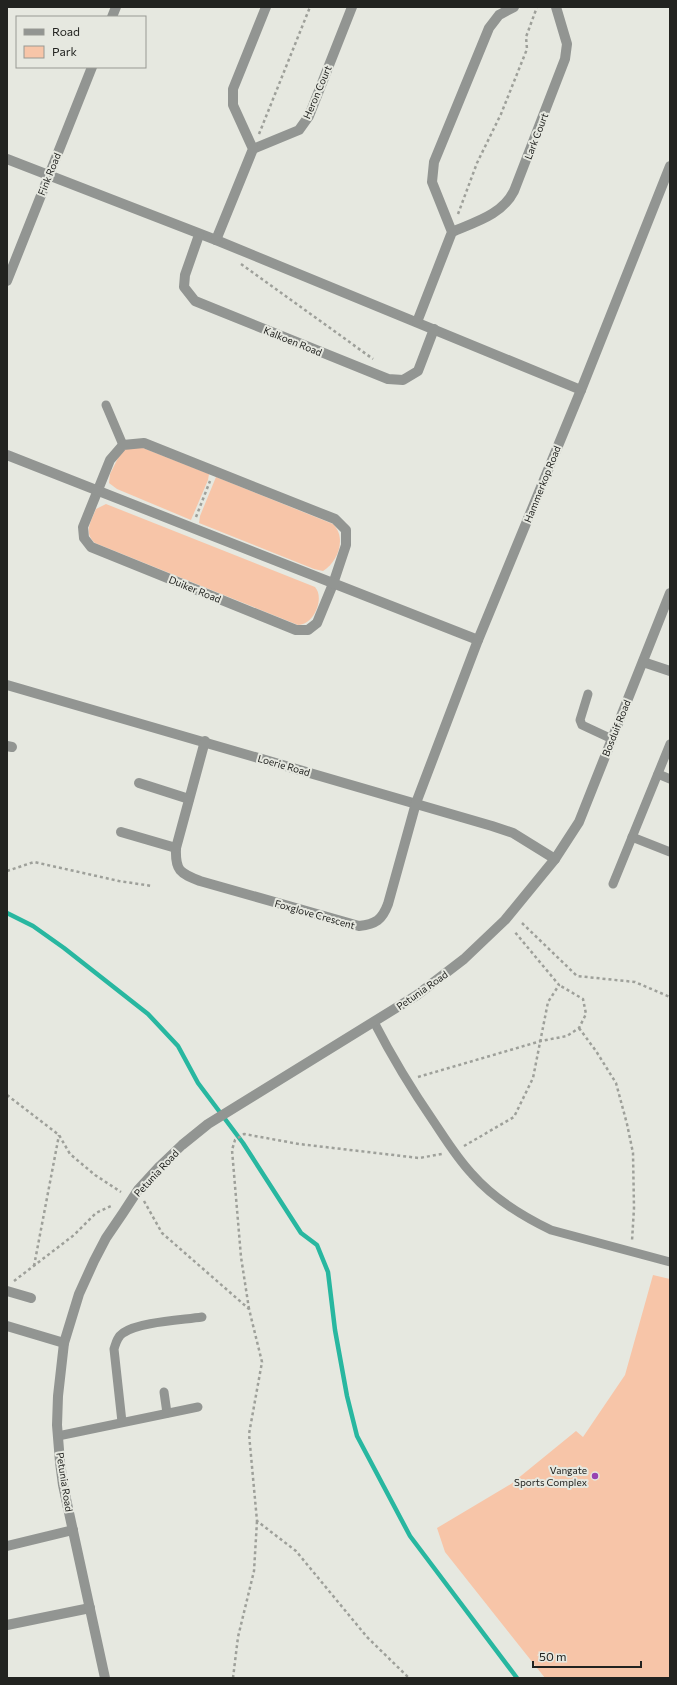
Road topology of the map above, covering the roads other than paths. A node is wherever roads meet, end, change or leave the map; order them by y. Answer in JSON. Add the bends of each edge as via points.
{"nodes":[{"id":1,"x":266,"y":7,"type":"edge"},
{"id":2,"x":352,"y":7,"type":"edge"},
{"id":3,"x":514,"y":7,"type":"edge"},
{"id":4,"x":556,"y":7,"type":"edge"},
{"id":5,"x":92,"y":68,"type":"edge"},
{"id":6,"x":253,"y":149,"type":"junction"},
{"id":7,"x":7,"y":159,"type":"edge"},
{"id":8,"x":670,"y":166,"type":"edge"},
{"id":9,"x":48,"y":175,"type":"junction"},
{"id":10,"x":668,"y":180,"type":"edge"},
{"id":11,"x":452,"y":232,"type":"junction"},
{"id":12,"x":199,"y":235,"type":"junction"},
{"id":13,"x":216,"y":240,"type":"junction"},
{"id":14,"x":7,"y":281,"type":"edge"},
{"id":15,"x":417,"y":322,"type":"junction"},
{"id":16,"x":434,"y":329,"type":"junction"},
{"id":17,"x":581,"y":390,"type":"junction"},
{"id":18,"x":106,"y":405,"type":"dead end"},
{"id":19,"x":123,"y":445,"type":"junction"},
{"id":20,"x":7,"y":455,"type":"edge"},
{"id":21,"x":98,"y":489,"type":"junction"},
{"id":22,"x":333,"y":584,"type":"junction"},
{"id":23,"x":670,"y":593,"type":"edge"},
{"id":24,"x":478,"y":640,"type":"junction"},
{"id":25,"x":643,"y":662,"type":"junction"},
{"id":26,"x":670,"y":671,"type":"edge"},
{"id":27,"x":7,"y":685,"type":"edge"},
{"id":28,"x":588,"y":694,"type":"dead end"},
{"id":29,"x":612,"y":739,"type":"junction"},
{"id":30,"x":205,"y":742,"type":"junction"},
{"id":31,"x":670,"y":744,"type":"edge"},
{"id":32,"x":658,"y":774,"type":"junction"},
{"id":33,"x":670,"y":779,"type":"edge"},
{"id":34,"x":139,"y":782,"type":"dead end"},
{"id":35,"x":189,"y":800,"type":"junction"},
{"id":36,"x":416,"y":803,"type":"junction"},
{"id":37,"x":121,"y":832,"type":"dead end"},
{"id":38,"x":632,"y":838,"type":"junction"},
{"id":39,"x":176,"y":848,"type":"junction"},
{"id":40,"x":670,"y":852,"type":"edge"},
{"id":41,"x":555,"y":859,"type":"junction"},
{"id":42,"x":613,"y":884,"type":"dead end"},
{"id":43,"x":374,"y":1022,"type":"junction"},
{"id":44,"x":670,"y":1262,"type":"edge"},
{"id":45,"x":10,"y":1286,"type":"edge"},
{"id":46,"x":31,"y":1298,"type":"dead end"},
{"id":47,"x":202,"y":1317,"type":"dead end"},
{"id":48,"x":7,"y":1326,"type":"edge"},
{"id":49,"x":64,"y":1343,"type":"junction"},
{"id":50,"x":164,"y":1392,"type":"dead end"},
{"id":51,"x":198,"y":1407,"type":"dead end"},
{"id":52,"x":167,"y":1413,"type":"junction"},
{"id":53,"x":122,"y":1422,"type":"junction"},
{"id":54,"x":58,"y":1436,"type":"junction"},
{"id":55,"x":73,"y":1530,"type":"junction"},
{"id":56,"x":7,"y":1546,"type":"edge"},
{"id":57,"x":90,"y":1608,"type":"junction"},
{"id":58,"x":7,"y":1625,"type":"edge"},
{"id":59,"x":105,"y":1678,"type":"edge"}],
"edges":[{"from":1,"to":6,"type":"street","via":[[233,89],[233,105]]},
{"from":2,"to":6,"type":"street","name":"Heron Court","via":[[309,116],[299,130]]},
{"from":3,"to":11,"type":"street","via":[[499,16],[489,28],[434,162],[432,182]]},
{"from":4,"to":11,"type":"street","name":"Lark Court","via":[[567,44],[565,59],[514,191],[508,202],[494,213]]},
{"from":5,"to":9,"type":"street","name":"Fink Road"},
{"from":6,"to":13,"type":"street"},
{"from":7,"to":9,"type":"street"},
{"from":8,"to":10,"type":"street","name":"Hammerkop Road"},
{"from":9,"to":12,"type":"street"},
{"from":9,"to":14,"type":"street","name":"Fink Road"},
{"from":10,"to":17,"type":"street","name":"Hammerkop Road"},
{"from":11,"to":15,"type":"street"},
{"from":12,"to":13,"type":"street"},
{"from":12,"to":16,"type":"street","name":"Kalkoen Road","via":[[185,275],[184,287],[195,301],[388,379],[403,380],[418,371]]},
{"from":13,"to":15,"type":"street"},
{"from":15,"to":16,"type":"street"},
{"from":16,"to":17,"type":"street"},
{"from":17,"to":24,"type":"street","name":"Hammerkop Road"},
{"from":18,"to":19,"type":"lane"},
{"from":19,"to":21,"type":"street","name":"Duiker Road","via":[[110,460]]},
{"from":19,"to":22,"type":"street","name":"Duiker Road","via":[[144,443],[335,519],[346,530],[346,546]]},
{"from":20,"to":21,"type":"street"},
{"from":21,"to":22,"type":"street"},
{"from":21,"to":22,"type":"street","name":"Duiker Road","via":[[83,527],[84,538],[91,547],[244,609],[296,630],[308,630],[317,623]]},
{"from":22,"to":24,"type":"street"},
{"from":23,"to":25,"type":"street","name":"Bosduif Road"},
{"from":24,"to":36,"type":"street","name":"Hammerkop Road"},
{"from":25,"to":26,"type":"street"},
{"from":25,"to":29,"type":"street","name":"Bosduif Road"},
{"from":27,"to":30,"type":"street","name":"Loerie Road"},
{"from":28,"to":29,"type":"lane","via":[[580,723]]},
{"from":29,"to":41,"type":"street","name":"Bosduif Road","via":[[579,822]]},
{"from":30,"to":35,"type":"street","name":"Foxglove Crescent"},
{"from":30,"to":36,"type":"street","name":"Loerie Road"},
{"from":31,"to":32,"type":"lane"},
{"from":32,"to":33,"type":"lane"},
{"from":32,"to":38,"type":"lane"},
{"from":34,"to":35,"type":"street"},
{"from":35,"to":39,"type":"street","name":"Foxglove Crescent"},
{"from":36,"to":39,"type":"street","name":"Foxglove Crescent","via":[[388,904],[385,912],[372,924],[359,926],[187,876],[180,871],[176,862]]},
{"from":36,"to":41,"type":"street","name":"Loerie Road","via":[[513,833]]},
{"from":37,"to":39,"type":"street"},
{"from":38,"to":40,"type":"lane"},
{"from":38,"to":42,"type":"lane"},
{"from":41,"to":43,"type":"street","name":"Petunia Road","via":[[505,920],[464,960],[417,995]]},
{"from":43,"to":44,"type":"lane","via":[[406,1080],[454,1151],[472,1174],[492,1193],[534,1222],[551,1230]]},
{"from":43,"to":49,"type":"street","name":"Petunia Road","via":[[208,1124],[160,1166],[138,1190],[106,1238],[79,1294]]},
{"from":45,"to":46,"type":"street"},
{"from":47,"to":53,"type":"lane","via":[[130,1328],[121,1334],[114,1349]]},
{"from":48,"to":49,"type":"street"},
{"from":49,"to":54,"type":"street","name":"Petunia Road","via":[[58,1396]]},
{"from":50,"to":52,"type":"lane"},
{"from":51,"to":52,"type":"lane"},
{"from":52,"to":53,"type":"lane"},
{"from":53,"to":54,"type":"lane"},
{"from":54,"to":55,"type":"street","name":"Petunia Road"},
{"from":55,"to":56,"type":"street"},
{"from":55,"to":57,"type":"street","name":"Petunia Road"},
{"from":57,"to":58,"type":"street"},
{"from":57,"to":59,"type":"street","name":"Petunia Road"}]}
